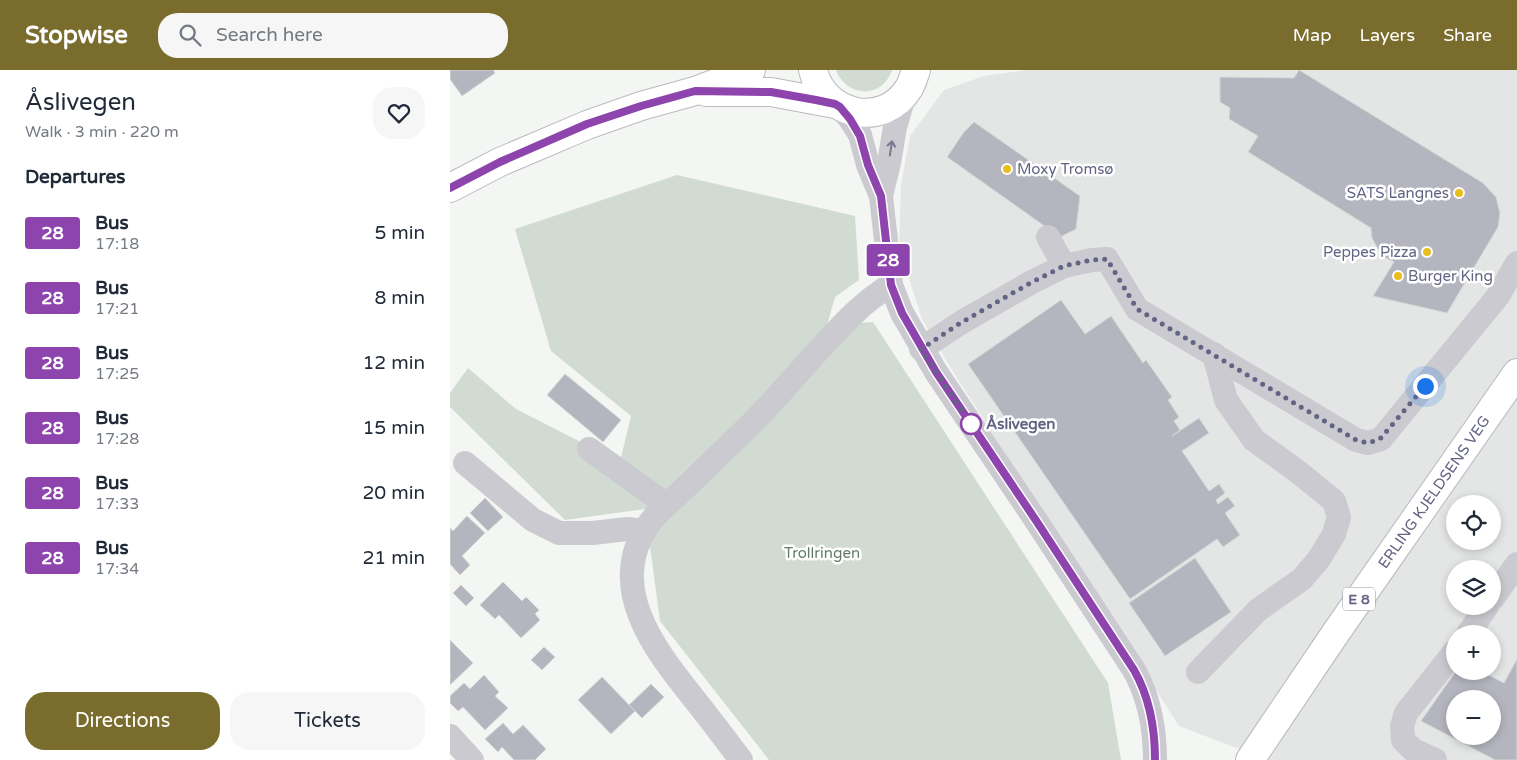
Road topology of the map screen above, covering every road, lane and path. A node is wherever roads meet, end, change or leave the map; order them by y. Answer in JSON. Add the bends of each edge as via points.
{"nodes":[{"id":1,"x":751,"y":70,"type":"edge"},
{"id":2,"x":813,"y":70,"type":"edge"},
{"id":3,"x":937,"y":70,"type":"edge"},
{"id":4,"x":910,"y":83,"type":"edge"},
{"id":5,"x":695,"y":91,"type":"junction"},
{"id":6,"x":837,"y":106,"type":"junction"},
{"id":7,"x":450,"y":188,"type":"edge"},
{"id":8,"x":881,"y":196,"type":"junction"},
{"id":9,"x":1048,"y":237,"type":"dead end"},
{"id":10,"x":1517,"y":263,"type":"edge"},
{"id":11,"x":1064,"y":266,"type":"junction"},
{"id":12,"x":891,"y":285,"type":"junction"},
{"id":13,"x":921,"y":349,"type":"junction"},
{"id":14,"x":1214,"y":354,"type":"junction"},
{"id":15,"x":1517,"y":373,"type":"edge"},
{"id":16,"x":588,"y":449,"type":"dead end"},
{"id":17,"x":465,"y":463,"type":"dead end"},
{"id":18,"x":667,"y":505,"type":"junction"},
{"id":19,"x":645,"y":530,"type":"junction"},
{"id":20,"x":1517,"y":564,"type":"edge"},
{"id":21,"x":1501,"y":586,"type":"edge"},
{"id":22,"x":1446,"y":662,"type":"edge"},
{"id":23,"x":1198,"y":672,"type":"dead end"},
{"id":24,"x":450,"y":736,"type":"edge"},
{"id":25,"x":472,"y":760,"type":"edge"},
{"id":26,"x":741,"y":760,"type":"edge"},
{"id":27,"x":1155,"y":760,"type":"edge"},
{"id":28,"x":1250,"y":760,"type":"edge"},
{"id":29,"x":1435,"y":760,"type":"edge"}],
"edges":[{"from":1,"to":5,"type":"main road"},
{"from":2,"to":6,"type":"main road","via":[[823,93]]},
{"from":3,"to":4,"type":"main road"},
{"from":4,"to":6,"type":"main road","via":[[895,103],[882,110],[853,112]]},
{"from":8,"to":4,"type":"street","one_way":true,"via":[[895,127]]},
{"from":5,"to":6,"type":"main road","via":[[771,92]]},
{"from":5,"to":7,"type":"main road","via":[[587,124]]},
{"from":6,"to":8,"type":"street","via":[[860,136]]},
{"from":8,"to":12,"type":"street"},
{"from":9,"to":11,"type":"street"},
{"from":10,"to":14,"type":"street","via":[[1498,296],[1407,408],[1380,439],[1368,443],[1356,440]]},
{"from":11,"to":13,"type":"street","via":[[962,322]]},
{"from":11,"to":14,"type":"street","via":[[1107,259],[1137,309]]},
{"from":12,"to":13,"type":"street"},
{"from":12,"to":18,"type":"street","via":[[848,318],[752,423]]},
{"from":13,"to":27,"type":"street","via":[[1134,670],[1149,704]]},
{"from":14,"to":23,"type":"street","via":[[1226,400],[1254,440],[1334,501],[1338,517],[1334,534],[1302,579],[1258,610]]},
{"from":15,"to":28,"type":"main road","name":"ERLING KJELDSENS VEG","number":"E 8"},
{"from":16,"to":18,"type":"street"},
{"from":17,"to":19,"type":"street","via":[[533,520],[559,533]]},
{"from":18,"to":19,"type":"street"},
{"from":19,"to":26,"type":"street","via":[[633,562],[632,584],[644,626],[672,671]]},
{"from":20,"to":21,"type":"street"},
{"from":22,"to":29,"type":"street","via":[[1406,713],[1402,726],[1403,740],[1413,750]]},
{"from":24,"to":25,"type":"street"}]}
